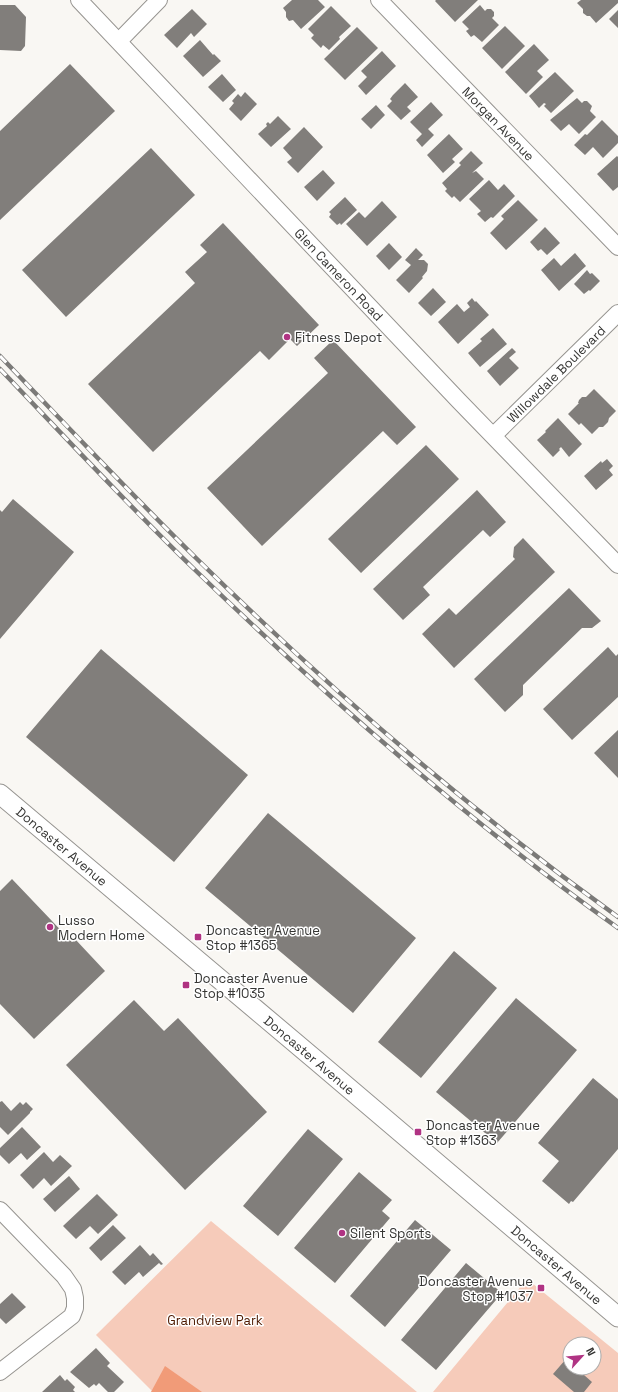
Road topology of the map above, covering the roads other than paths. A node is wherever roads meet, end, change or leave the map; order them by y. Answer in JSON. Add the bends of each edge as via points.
{"nodes":[{"id":1,"x":79,"y":0,"type":"edge"},
{"id":2,"x":159,"y":0,"type":"edge"},
{"id":3,"x":379,"y":0,"type":"edge"},
{"id":4,"x":119,"y":41,"type":"junction"},
{"id":5,"x":618,"y":247,"type":"edge"},
{"id":6,"x":618,"y":313,"type":"edge"},
{"id":7,"x":494,"y":435,"type":"junction"},
{"id":8,"x":618,"y":564,"type":"edge"},
{"id":9,"x":0,"y":794,"type":"edge"},
{"id":10,"x":0,"y":1210,"type":"edge"},
{"id":11,"x":618,"y":1318,"type":"edge"},
{"id":12,"x":0,"y":1372,"type":"edge"}],
"edges":[{"from":1,"to":4,"type":"street","name":"Glen Cameron Road"},
{"from":2,"to":4,"type":"street"},
{"from":3,"to":5,"type":"street","name":"Morgan Avenue"},
{"from":4,"to":7,"type":"street","name":"Glen Cameron Road"},
{"from":6,"to":7,"type":"street","name":"Willowdale Boulevard"},
{"from":7,"to":8,"type":"street","name":"Glen Cameron Road"},
{"from":9,"to":11,"type":"street","name":"Doncaster Avenue"},
{"from":10,"to":12,"type":"street","via":[[64,1276],[73,1289],[75,1308],[72,1316]]}]}
